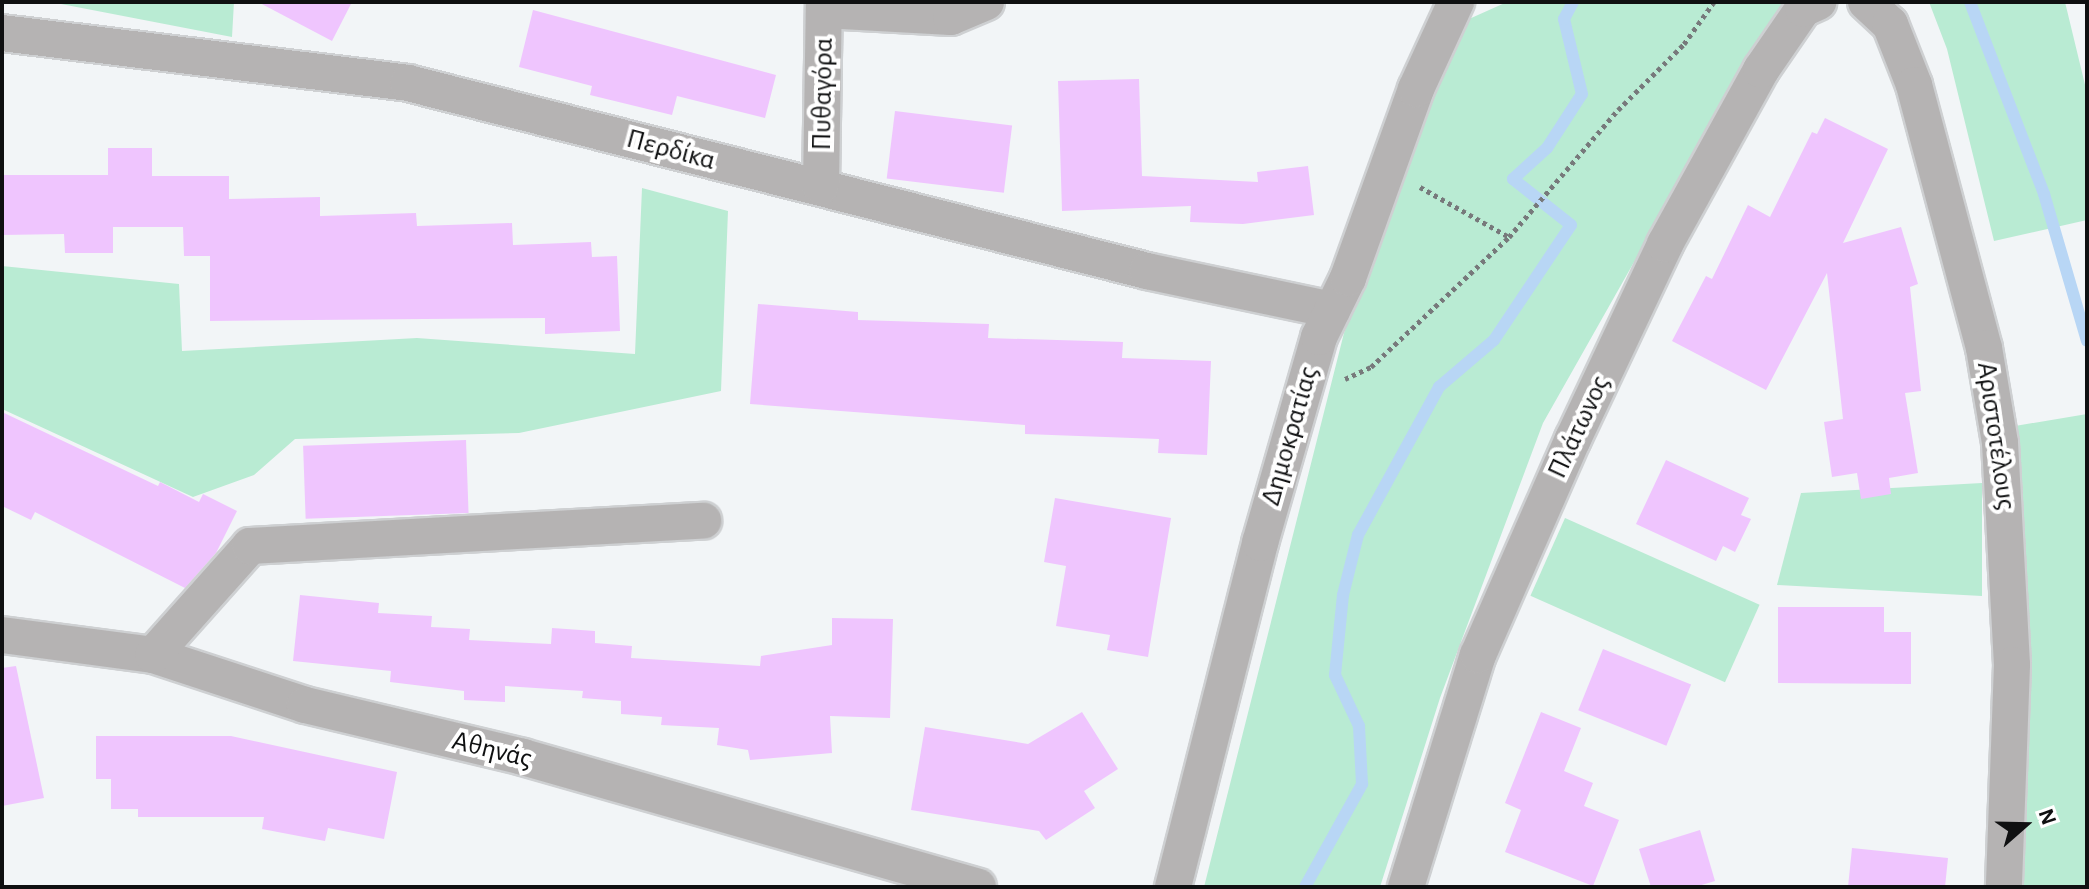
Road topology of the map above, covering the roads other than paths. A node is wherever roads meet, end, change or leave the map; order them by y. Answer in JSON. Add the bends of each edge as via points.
{"nodes":[{"id":1,"x":986,"y":2,"type":"edge"},
{"id":2,"x":1456,"y":2,"type":"edge"},
{"id":3,"x":1818,"y":2,"type":"edge"},
{"id":4,"x":1870,"y":4,"type":"edge"},
{"id":5,"x":824,"y":6,"type":"edge"},
{"id":6,"x":2,"y":33,"type":"edge"},
{"id":7,"x":821,"y":186,"type":"junction"},
{"id":8,"x":1332,"y":310,"type":"junction"},
{"id":9,"x":703,"y":521,"type":"dead end"},
{"id":10,"x":2,"y":635,"type":"edge"},
{"id":11,"x":153,"y":655,"type":"junction"},
{"id":12,"x":978,"y":887,"type":"edge"},
{"id":13,"x":1173,"y":887,"type":"edge"},
{"id":14,"x":1406,"y":887,"type":"edge"},
{"id":15,"x":2004,"y":887,"type":"edge"}],
"edges":[{"from":1,"to":5,"type":"street","via":[[951,17]]},
{"from":2,"to":8,"type":"street","name":"Δημοκρατίας"},
{"from":3,"to":14,"type":"street","name":"Πλάτωνος","via":[[1803,9],[1761,70],[1665,244],[1573,439],[1478,655]]},
{"from":4,"to":15,"type":"street","name":"Αριστοτέλους","via":[[1901,47],[1931,140],[1984,348],[2000,443],[2012,665]]},
{"from":5,"to":7,"type":"street","name":"Πυθαγόρα"},
{"from":6,"to":7,"type":"street","name":"Περδίκα","via":[[408,83]]},
{"from":7,"to":8,"type":"street","name":"Περδίκα","via":[[1147,271]]},
{"from":8,"to":13,"type":"street","name":"Δημοκρατίας","via":[[1260,543]]},
{"from":9,"to":11,"type":"street","via":[[250,546]]},
{"from":10,"to":11,"type":"street","name":"Αθηνάς"},
{"from":11,"to":12,"type":"street","name":"Αθηνάς","via":[[305,705],[523,757]]}]}
